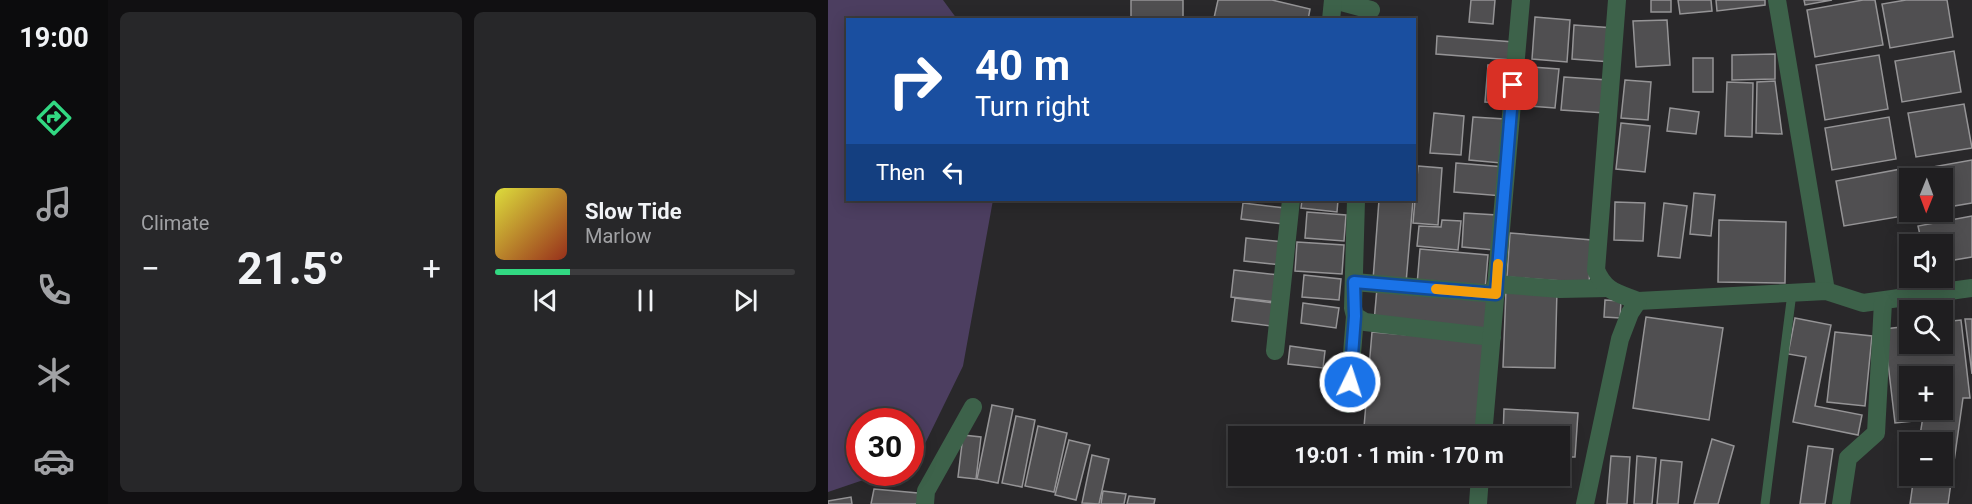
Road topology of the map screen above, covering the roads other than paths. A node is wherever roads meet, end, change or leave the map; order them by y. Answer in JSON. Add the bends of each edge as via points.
{"nodes":[{"id":1,"x":1333,"y":0,"type":"edge"},
{"id":2,"x":1521,"y":0,"type":"edge"},
{"id":3,"x":1617,"y":0,"type":"edge"},
{"id":4,"x":1778,"y":0,"type":"edge"},
{"id":5,"x":1371,"y":10,"type":"edge"},
{"id":6,"x":1331,"y":18,"type":"edge"},
{"id":7,"x":1291,"y":201,"type":"edge"},
{"id":8,"x":1356,"y":201,"type":"edge"},
{"id":9,"x":1354,"y":282,"type":"junction"},
{"id":10,"x":1608,"y":288,"type":"junction"},
{"id":11,"x":1972,"y":288,"type":"edge"},
{"id":12,"x":1496,"y":289,"type":"junction"},
{"id":13,"x":1826,"y":291,"type":"junction"},
{"id":14,"x":1792,"y":293,"type":"junction"},
{"id":15,"x":1638,"y":301,"type":"junction"},
{"id":16,"x":1882,"y":302,"type":"junction"},
{"id":17,"x":1355,"y":316,"type":"junction"},
{"id":18,"x":1492,"y":337,"type":"junction"},
{"id":19,"x":1275,"y":351,"type":"dead end"},
{"id":20,"x":1348,"y":404,"type":"dead end"},
{"id":21,"x":973,"y":407,"type":"dead end"},
{"id":22,"x":1484,"y":426,"type":"edge"},
{"id":23,"x":1479,"y":486,"type":"edge"},
{"id":24,"x":925,"y":504,"type":"edge"},
{"id":25,"x":1478,"y":504,"type":"edge"},
{"id":26,"x":1585,"y":504,"type":"edge"},
{"id":27,"x":1765,"y":504,"type":"edge"},
{"id":28,"x":1841,"y":504,"type":"edge"}],
"edges":[{"from":1,"to":5,"type":"street"},
{"from":1,"to":6,"type":"street"},
{"from":2,"to":12,"type":"street"},
{"from":3,"to":10,"type":"street","via":[[1596,270],[1601,284]]},
{"from":4,"to":13,"type":"street"},
{"from":7,"to":19,"type":"street"},
{"from":8,"to":9,"type":"street"},
{"from":9,"to":12,"type":"street"},
{"from":9,"to":17,"type":"street"},
{"from":10,"to":12,"type":"street"},
{"from":10,"to":15,"type":"street"},
{"from":11,"to":16,"type":"street"},
{"from":12,"to":18,"type":"street"},
{"from":13,"to":14,"type":"street"},
{"from":13,"to":16,"type":"street","via":[[1863,303]]},
{"from":14,"to":15,"type":"street"},
{"from":14,"to":27,"type":"lane"},
{"from":15,"to":26,"type":"street","via":[[1620,339]]},
{"from":16,"to":28,"type":"street","via":[[1876,433],[1848,458]]},
{"from":17,"to":18,"type":"street","via":[[1365,322]]},
{"from":17,"to":20,"type":"street"},
{"from":18,"to":22,"type":"street"},
{"from":21,"to":24,"type":"street","via":[[926,490]]},
{"from":23,"to":25,"type":"street"}]}
